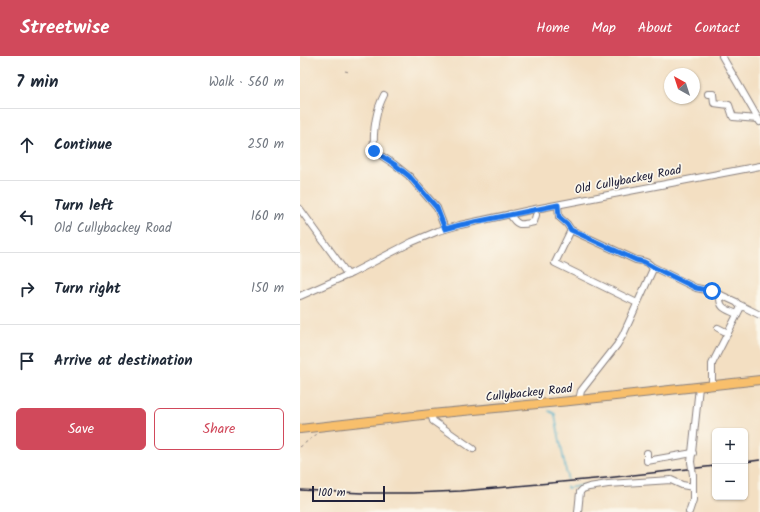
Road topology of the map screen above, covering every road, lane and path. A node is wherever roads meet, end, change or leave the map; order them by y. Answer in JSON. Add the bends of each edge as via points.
{"nodes":[{"id":1,"x":722,"y":56,"type":"edge"},
{"id":2,"x":345,"y":71,"type":"dead end"},
{"id":3,"x":349,"y":72,"type":"dead end"},
{"id":4,"x":708,"y":94,"type":"dead end"},
{"id":5,"x":384,"y":95,"type":"dead end"},
{"id":6,"x":759,"y":120,"type":"edge"},
{"id":7,"x":760,"y":166,"type":"edge"},
{"id":8,"x":558,"y":205,"type":"junction"},
{"id":9,"x":300,"y":210,"type":"edge"},
{"id":10,"x":510,"y":214,"type":"junction"},
{"id":11,"x":536,"y":215,"type":"dead end"},
{"id":12,"x":445,"y":229,"type":"junction"},
{"id":13,"x":571,"y":230,"type":"junction"},
{"id":14,"x":653,"y":267,"type":"junction"},
{"id":15,"x":348,"y":275,"type":"junction"},
{"id":16,"x":720,"y":295,"type":"junction"},
{"id":17,"x":300,"y":296,"type":"edge"},
{"id":18,"x":637,"y":303,"type":"junction"},
{"id":19,"x":740,"y":306,"type":"junction"},
{"id":20,"x":737,"y":314,"type":"junction"},
{"id":21,"x":760,"y":315,"type":"edge"},
{"id":22,"x":718,"y":328,"type":"dead end"},
{"id":23,"x":728,"y":333,"type":"junction"},
{"id":24,"x":760,"y":380,"type":"edge"},
{"id":25,"x":712,"y":385,"type":"junction"},
{"id":26,"x":699,"y":387,"type":"junction"},
{"id":27,"x":579,"y":400,"type":"junction"},
{"id":28,"x":431,"y":414,"type":"junction"},
{"id":29,"x":320,"y":427,"type":"junction"},
{"id":30,"x":300,"y":429,"type":"edge"},
{"id":31,"x":300,"y":447,"type":"edge"},
{"id":32,"x":473,"y":449,"type":"dead end"},
{"id":33,"x":648,"y":453,"type":"dead end"},
{"id":34,"x":692,"y":453,"type":"junction"},
{"id":35,"x":693,"y":487,"type":"junction"},
{"id":36,"x":578,"y":512,"type":"edge"},
{"id":37,"x":689,"y":512,"type":"edge"}],
"edges":[{"from":1,"to":6,"type":"street"},
{"from":2,"to":3,"type":"path"},
{"from":4,"to":6,"type":"street","via":[[713,94],[714,103],[729,105],[733,117]]},
{"from":5,"to":12,"type":"street","via":[[379,104],[373,136],[374,151],[409,176],[437,208]]},
{"from":7,"to":8,"type":"street","name":"Old Cullybackey Road"},
{"from":8,"to":10,"type":"street","name":"Old Cullybackey Road"},
{"from":8,"to":13,"type":"street","via":[[559,217]]},
{"from":9,"to":15,"type":"street"},
{"from":10,"to":11,"type":"street","via":[[515,222],[523,225],[534,222]]},
{"from":10,"to":12,"type":"street","name":"Old Cullybackey Road"},
{"from":12,"to":15,"type":"street","name":"Old Cullybackey Road","via":[[412,242]]},
{"from":13,"to":14,"type":"street"},
{"from":13,"to":18,"type":"street","via":[[555,263]]},
{"from":14,"to":16,"type":"street","via":[[696,288]]},
{"from":14,"to":18,"type":"street"},
{"from":15,"to":17,"type":"street","name":"Old Cullybackey Road"},
{"from":16,"to":19,"type":"street"},
{"from":16,"to":20,"type":"street","via":[[721,305]]},
{"from":18,"to":27,"type":"street","via":[[623,335],[581,391]]},
{"from":19,"to":20,"type":"street"},
{"from":19,"to":21,"type":"street"},
{"from":20,"to":23,"type":"street"},
{"from":22,"to":23,"type":"street"},
{"from":23,"to":25,"type":"street","via":[[712,364]]},
{"from":24,"to":25,"type":"main road","name":"Cullybackey Road"},
{"from":25,"to":26,"type":"main road","name":"Cullybackey Road"},
{"from":26,"to":27,"type":"main road","name":"Cullybackey Road"},
{"from":26,"to":34,"type":"street"},
{"from":27,"to":28,"type":"main road","name":"Cullybackey Road"},
{"from":28,"to":29,"type":"main road","name":"Cullybackey Road"},
{"from":28,"to":32,"type":"street","via":[[433,421]]},
{"from":29,"to":30,"type":"main road","name":"Cullybackey Road"},
{"from":29,"to":31,"type":"path","via":[[320,432]]},
{"from":33,"to":34,"type":"street","via":[[647,461]]},
{"from":34,"to":35,"type":"street","bridge":true},
{"from":35,"to":36,"type":"street","via":[[671,480],[589,487],[580,492]]},
{"from":35,"to":37,"type":"street","via":[[693,500]]}]}
